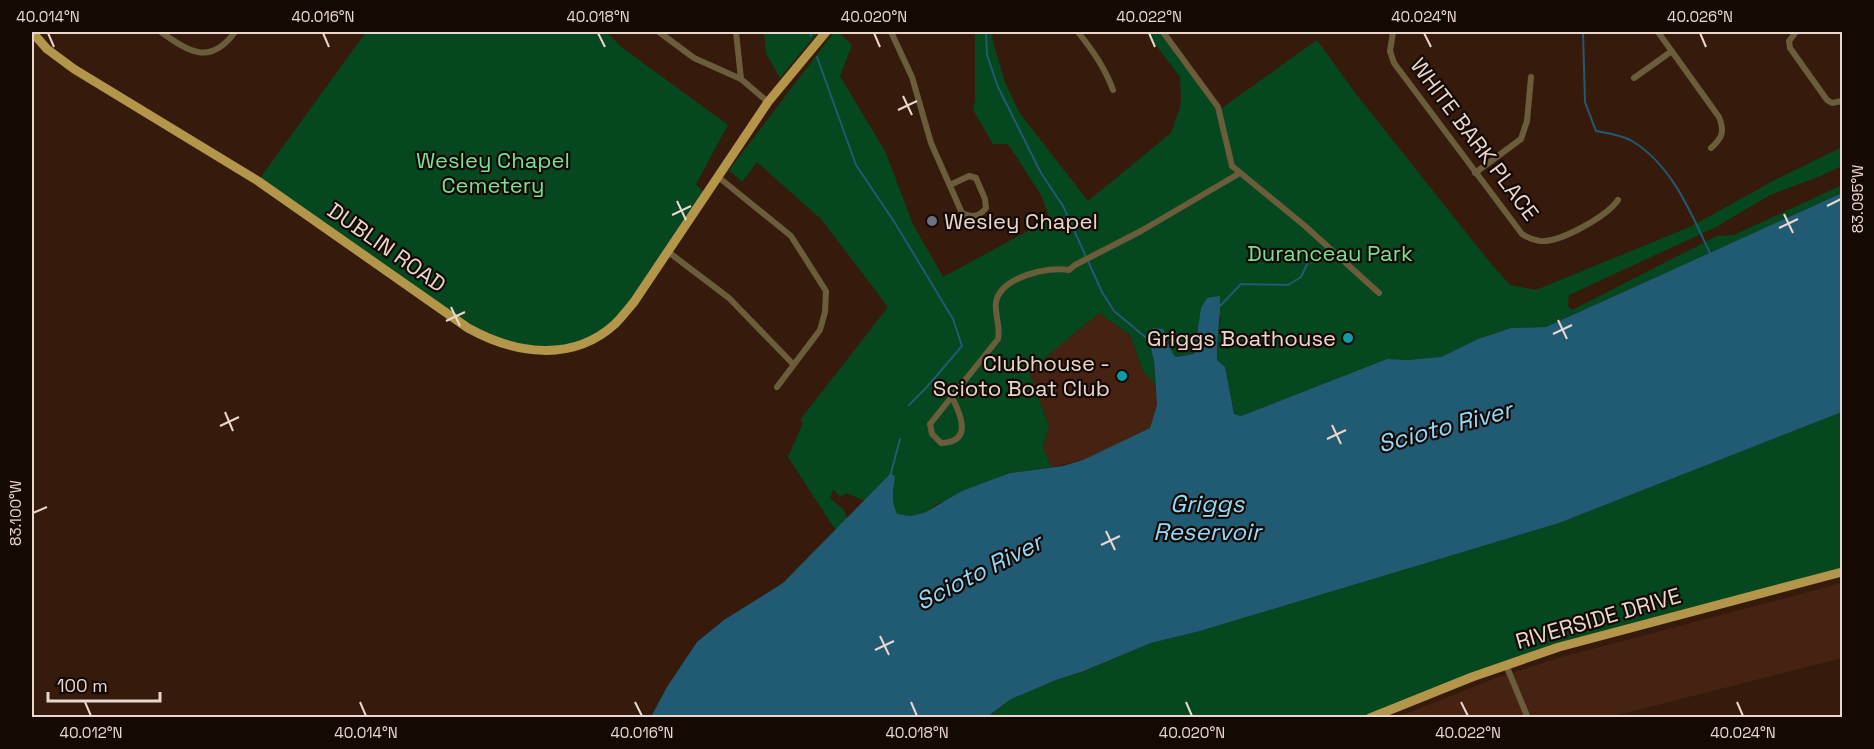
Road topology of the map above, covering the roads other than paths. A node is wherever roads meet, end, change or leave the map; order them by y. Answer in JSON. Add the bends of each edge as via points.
{"nodes":[{"id":1,"x":32,"y":32,"type":"edge"},
{"id":2,"x":161,"y":32,"type":"edge"},
{"id":3,"x":235,"y":32,"type":"edge"},
{"id":4,"x":659,"y":32,"type":"edge"},
{"id":5,"x":736,"y":32,"type":"edge"},
{"id":6,"x":826,"y":32,"type":"edge"},
{"id":7,"x":891,"y":32,"type":"edge"},
{"id":8,"x":1078,"y":32,"type":"edge"},
{"id":9,"x":1163,"y":32,"type":"edge"},
{"id":10,"x":1393,"y":32,"type":"edge"},
{"id":11,"x":1658,"y":32,"type":"edge"},
{"id":12,"x":1796,"y":32,"type":"edge"},
{"id":13,"x":1672,"y":51,"type":"junction"},
{"id":14,"x":1531,"y":77,"type":"dead end"},
{"id":15,"x":1634,"y":78,"type":"dead end"},
{"id":16,"x":741,"y":79,"type":"junction"},
{"id":17,"x":1113,"y":90,"type":"dead end"},
{"id":18,"x":1842,"y":101,"type":"edge"},
{"id":19,"x":768,"y":102,"type":"junction"},
{"id":20,"x":1711,"y":148,"type":"dead end"},
{"id":21,"x":1240,"y":173,"type":"junction"},
{"id":22,"x":1475,"y":173,"type":"junction"},
{"id":23,"x":717,"y":176,"type":"junction"},
{"id":24,"x":950,"y":185,"type":"junction"},
{"id":25,"x":1618,"y":200,"type":"dead end"},
{"id":26,"x":667,"y":251,"type":"junction"},
{"id":27,"x":1379,"y":293,"type":"dead end"},
{"id":28,"x":793,"y":364,"type":"junction"},
{"id":29,"x":777,"y":387,"type":"dead end"},
{"id":30,"x":952,"y":397,"type":"junction"},
{"id":31,"x":1842,"y":572,"type":"edge"},
{"id":32,"x":1506,"y":664,"type":"junction"},
{"id":33,"x":1370,"y":717,"type":"edge"},
{"id":34,"x":1528,"y":717,"type":"edge"}],
"edges":[{"from":1,"to":26,"type":"main road","name":"DUBLIN ROAD","via":[[74,69],[258,181],[468,328],[505,345],[556,350],[603,333],[634,302]]},
{"from":2,"to":3,"type":"street","via":[[188,50],[208,52],[220,48]]},
{"from":4,"to":16,"type":"street","via":[[694,58]]},
{"from":5,"to":16,"type":"street"},
{"from":6,"to":19,"type":"main road","name":"DUBLIN ROAD"},
{"from":7,"to":24,"type":"street","via":[[912,76],[932,143]]},
{"from":8,"to":17,"type":"street","via":[[1099,59]]},
{"from":9,"to":21,"type":"street","via":[[1215,101],[1229,159]]},
{"from":10,"to":22,"type":"street","name":"WHITE BARK PLACE","via":[[1390,51],[1394,63]]},
{"from":11,"to":13,"type":"street"},
{"from":12,"to":18,"type":"street","via":[[1789,41],[1790,48],[1822,94],[1832,103]]},
{"from":13,"to":15,"type":"street"},
{"from":13,"to":20,"type":"street","via":[[1721,123],[1723,134]]},
{"from":14,"to":22,"type":"street","via":[[1527,121],[1521,139]]},
{"from":16,"to":19,"type":"street"},
{"from":19,"to":23,"type":"main road","name":"DUBLIN ROAD"},
{"from":21,"to":27,"type":"street"},
{"from":21,"to":30,"type":"street","via":[[1069,270],[1052,269],[1009,283],[996,298],[998,339]]},
{"from":22,"to":25,"type":"street","name":"WHITE BARK PLACE","via":[[1518,230],[1541,241],[1558,238],[1596,220]]},
{"from":23,"to":26,"type":"main road","name":"DUBLIN ROAD"},
{"from":23,"to":28,"type":"street","via":[[790,236],[826,291],[820,330]]},
{"from":24,"to":24,"type":"street","via":[[962,213],[976,216],[986,208],[976,178],[969,176]]},
{"from":26,"to":28,"type":"street","via":[[729,298]]},
{"from":28,"to":29,"type":"street"},
{"from":30,"to":30,"type":"street","via":[[930,424],[932,434],[941,443],[956,439],[963,427]]},
{"from":31,"to":32,"type":"main road","name":"RIVERSIDE DRIVE"},
{"from":32,"to":33,"type":"main road","name":"RIVERSIDE DRIVE"},
{"from":32,"to":34,"type":"street"}]}
